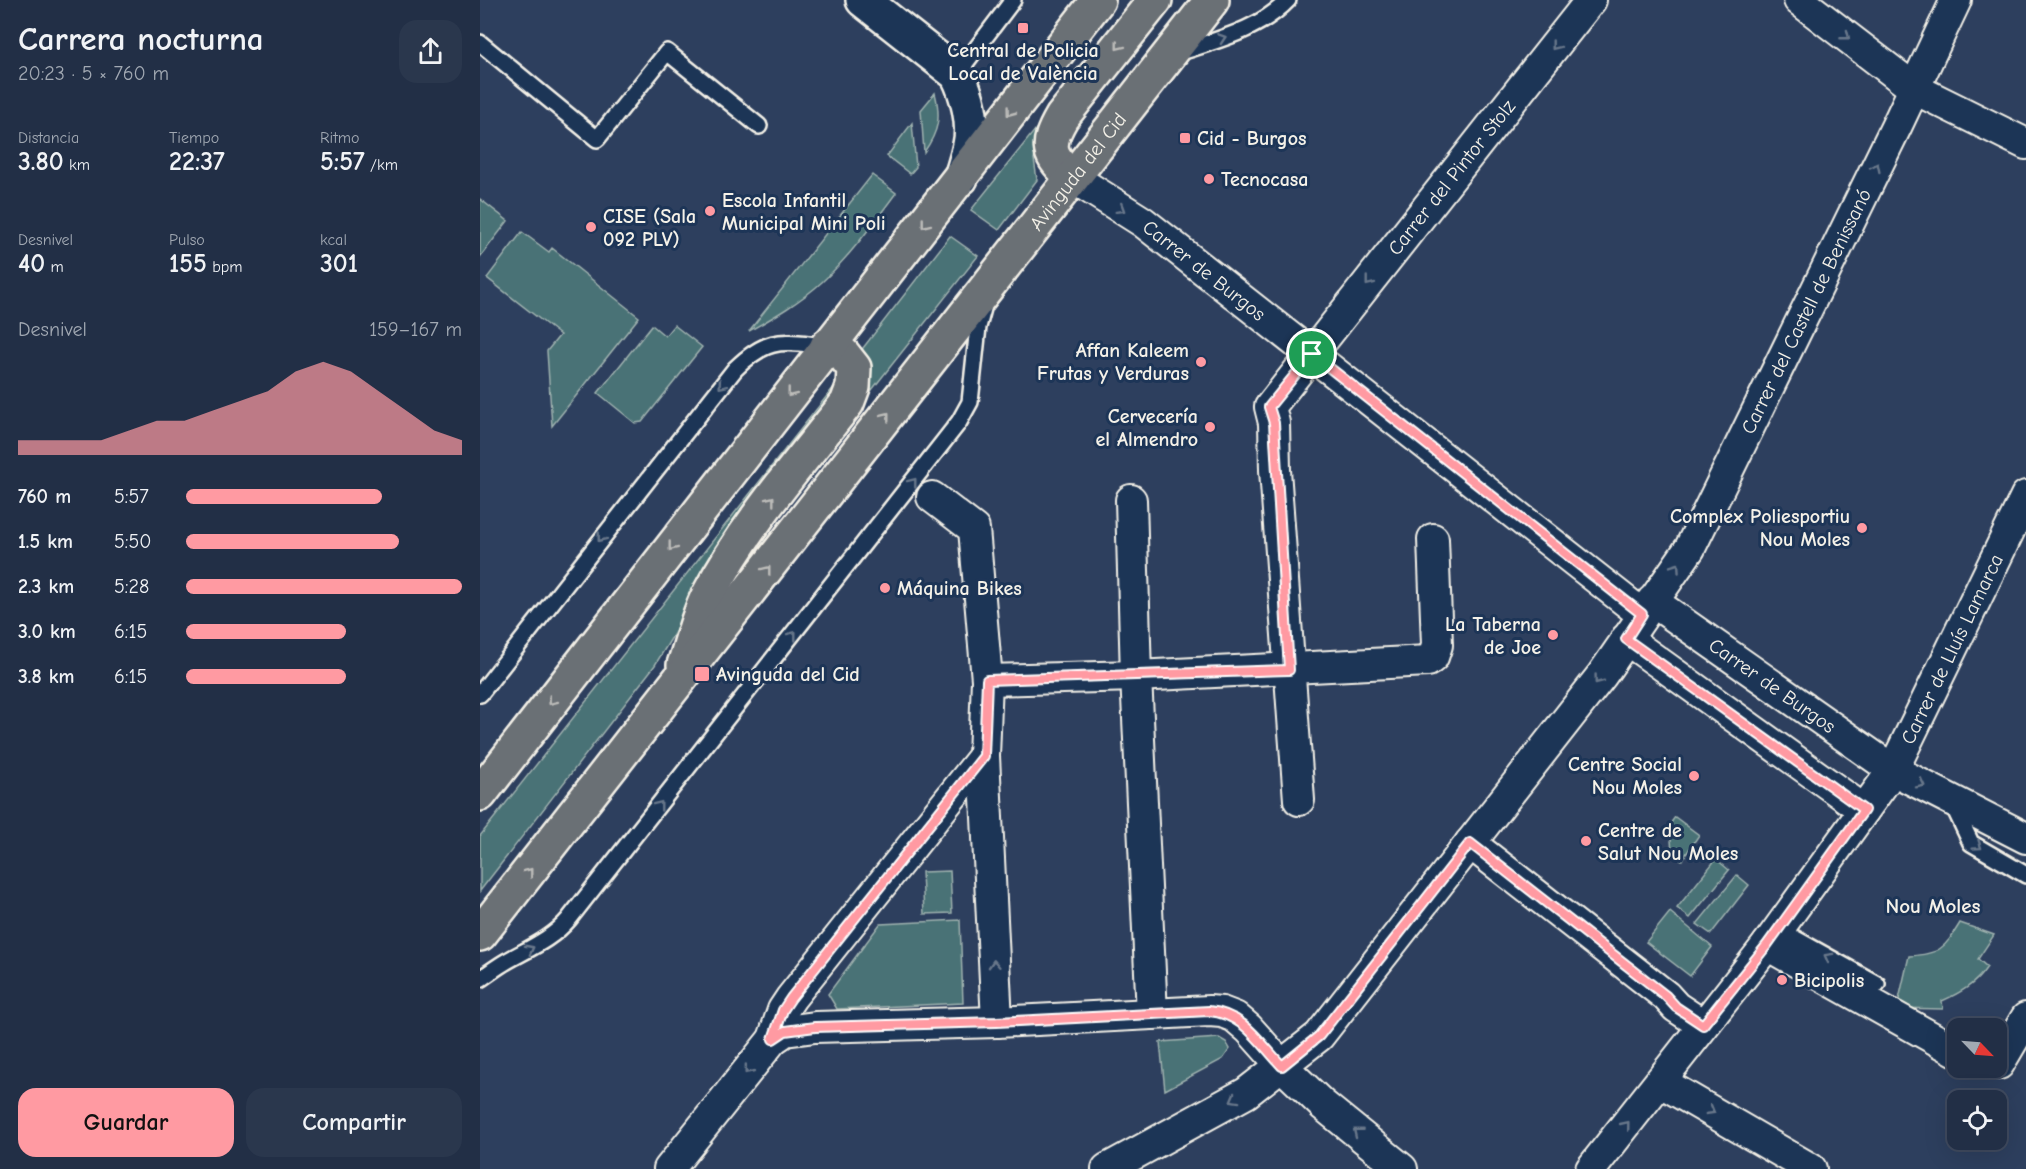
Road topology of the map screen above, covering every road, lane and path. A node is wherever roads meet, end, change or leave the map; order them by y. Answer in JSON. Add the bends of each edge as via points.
{"nodes":[{"id":1,"x":862,"y":0,"type":"edge"},
{"id":2,"x":1013,"y":0,"type":"edge"},
{"id":3,"x":1098,"y":0,"type":"edge"},
{"id":4,"x":1155,"y":0,"type":"edge"},
{"id":5,"x":1212,"y":0,"type":"edge"},
{"id":6,"x":1288,"y":0,"type":"edge"},
{"id":7,"x":1591,"y":0,"type":"edge"},
{"id":8,"x":1799,"y":0,"type":"edge"},
{"id":9,"x":1956,"y":0,"type":"edge"},
{"id":10,"x":480,"y":44,"type":"edge"},
{"id":11,"x":1167,"y":57,"type":"junction"},
{"id":12,"x":957,"y":74,"type":"junction"},
{"id":13,"x":1914,"y":89,"type":"junction"},
{"id":14,"x":759,"y":126,"type":"dead end"},
{"id":15,"x":2026,"y":144,"type":"edge"},
{"id":16,"x":1072,"y":177,"type":"junction"},
{"id":17,"x":961,"y":178,"type":"junction"},
{"id":18,"x":989,"y":285,"type":"junction"},
{"id":19,"x":827,"y":346,"type":"junction"},
{"id":20,"x":1312,"y":354,"type":"junction"},
{"id":21,"x":2026,"y":496,"type":"edge"},
{"id":22,"x":932,"y":497,"type":"dead end"},
{"id":23,"x":1131,"y":500,"type":"dead end"},
{"id":24,"x":1433,"y":539,"type":"dead end"},
{"id":25,"x":1647,"y":608,"type":"junction"},
{"id":26,"x":1626,"y":639,"type":"junction"},
{"id":27,"x":1289,"y":670,"type":"junction"},
{"id":28,"x":1136,"y":676,"type":"junction"},
{"id":29,"x":987,"y":680,"type":"junction"},
{"id":30,"x":480,"y":693,"type":"edge"},
{"id":31,"x":666,"y":699,"type":"junction"},
{"id":32,"x":984,"y":756,"type":"junction"},
{"id":33,"x":1893,"y":770,"type":"junction"},
{"id":34,"x":480,"y":794,"type":"edge"},
{"id":35,"x":1951,"y":799,"type":"junction"},
{"id":36,"x":1299,"y":800,"type":"dead end"},
{"id":37,"x":1864,"y":810,"type":"junction"},
{"id":38,"x":2026,"y":838,"type":"edge"},
{"id":39,"x":1470,"y":843,"type":"junction"},
{"id":40,"x":2026,"y":875,"type":"edge"},
{"id":41,"x":480,"y":934,"type":"edge"},
{"id":42,"x":1773,"y":937,"type":"junction"},
{"id":43,"x":480,"y":979,"type":"edge"},
{"id":44,"x":1877,"y":984,"type":"dead end"},
{"id":45,"x":1152,"y":1014,"type":"junction"},
{"id":46,"x":2026,"y":1018,"type":"edge"},
{"id":47,"x":997,"y":1022,"type":"junction"},
{"id":48,"x":1703,"y":1025,"type":"junction"},
{"id":49,"x":773,"y":1039,"type":"junction"},
{"id":50,"x":1947,"y":1045,"type":"edge"},
{"id":51,"x":2007,"y":1051,"type":"edge"},
{"id":52,"x":1282,"y":1066,"type":"junction"},
{"id":53,"x":1661,"y":1082,"type":"junction"},
{"id":54,"x":669,"y":1169,"type":"edge"},
{"id":55,"x":1107,"y":1169,"type":"edge"},
{"id":56,"x":1402,"y":1169,"type":"edge"},
{"id":57,"x":1591,"y":1169,"type":"edge"},
{"id":58,"x":1811,"y":1169,"type":"edge"}],
"edges":[{"from":1,"to":12,"type":"street"},
{"from":2,"to":12,"type":"lane"},
{"from":3,"to":17,"type":"main road","one_way":true},
{"from":4,"to":16,"type":"main road","one_way":true,"via":[[1053,132],[1055,162]]},
{"from":5,"to":11,"type":"main road","name":"Avinguda del Cid"},
{"from":11,"to":6,"type":"lane","one_way":true,"via":[[1262,22]]},
{"from":7,"to":20,"type":"street","name":"Carrer del Pintor Stolz","one_way":true},
{"from":8,"to":13,"type":"street","one_way":true},
{"from":9,"to":13,"type":"street","name":"Carrer del Castell de Benissanó"},
{"from":10,"to":14,"type":"lane","via":[[597,139],[667,52]]},
{"from":11,"to":16,"type":"main road","name":"Avinguda del Cid"},
{"from":12,"to":17,"type":"street","via":[[965,90],[971,142]]},
{"from":13,"to":15,"type":"street"},
{"from":25,"to":13,"type":"street","name":"Carrer del Castell de Benissanó","one_way":true,"via":[[1690,548]]},
{"from":16,"to":18,"type":"main road","name":"Avinguda del Cid"},
{"from":16,"to":20,"type":"street","name":"Carrer de Burgos","one_way":true,"via":[[1143,222]]},
{"from":17,"to":19,"type":"main road","one_way":true},
{"from":31,"to":18,"type":"main road","name":"Avinguda del Cid","one_way":true},
{"from":43,"to":18,"type":"lane","name":"Avinguda del Cid","one_way":true,"via":[[559,931],[959,422],[970,402],[978,327]]},
{"from":19,"to":30,"type":"lane","one_way":true,"via":[[778,342],[749,355]]},
{"from":31,"to":19,"type":"main road","one_way":true,"via":[[683,669],[707,597],[731,556],[847,403],[854,368],[843,354]]},
{"from":19,"to":34,"type":"main road","one_way":true},
{"from":20,"to":25,"type":"street","name":"Carrer de Burgos"},
{"from":20,"to":27,"type":"street","name":"Carrer del Pintor Stolz","via":[[1269,407],[1274,423]]},
{"from":21,"to":33,"type":"street","name":"Carrer de Lluís Lamarca"},
{"from":22,"to":29,"type":"street","via":[[974,529]]},
{"from":23,"to":28,"type":"street"},
{"from":24,"to":27,"type":"street","via":[[1437,645],[1428,662]]},
{"from":25,"to":26,"type":"street","name":"Carrer del Castell de Benissanó"},
{"from":25,"to":33,"type":"street","name":"Carrer de Burgos"},
{"from":26,"to":37,"type":"street"},
{"from":26,"to":39,"type":"street","name":"Carrer del Castell de Benissanó","one_way":true},
{"from":27,"to":28,"type":"street"},
{"from":27,"to":36,"type":"street","name":"Carrer del Pintor Stolz"},
{"from":28,"to":29,"type":"street"},
{"from":28,"to":45,"type":"street"},
{"from":29,"to":32,"type":"street"},
{"from":41,"to":31,"type":"main road","name":"Avinguda del Cid","one_way":true},
{"from":47,"to":32,"type":"street","one_way":true},
{"from":32,"to":49,"type":"street","via":[[791,998]]},
{"from":33,"to":35,"type":"street","name":"Carrer de Burgos","one_way":true},
{"from":33,"to":37,"type":"street","name":"Carrer de Lluís Lamarca"},
{"from":35,"to":38,"type":"street","name":"Carrer de Burgos"},
{"from":35,"to":40,"type":"lane","one_way":true,"via":[[1971,843]]},
{"from":37,"to":42,"type":"street","name":"Carrer de Lluís Lamarca"},
{"from":39,"to":48,"type":"street"},
{"from":39,"to":52,"type":"street","name":"Carrer del Castell de Benissanó","via":[[1319,1036]]},
{"from":44,"to":42,"type":"lane","one_way":true},
{"from":42,"to":48,"type":"street","name":"Carrer de Lluís Lamarca"},
{"from":42,"to":50,"type":"street"},
{"from":45,"to":47,"type":"street"},
{"from":45,"to":52,"type":"street","via":[[1209,1011],[1235,1017]]},
{"from":46,"to":51,"type":"street"},
{"from":47,"to":49,"type":"street","via":[[815,1027],[785,1031]]},
{"from":48,"to":53,"type":"street","name":"Carrer de Lluís Lamarca"},
{"from":49,"to":54,"type":"street","one_way":true},
{"from":52,"to":55,"type":"street","name":"Carrer del Castell de Benissanó","one_way":true,"via":[[1246,1092]]},
{"from":56,"to":52,"type":"street","one_way":true},
{"from":57,"to":53,"type":"street","name":"Carrer de Lluís Lamarca","one_way":true},
{"from":53,"to":58,"type":"street","one_way":true}]}
